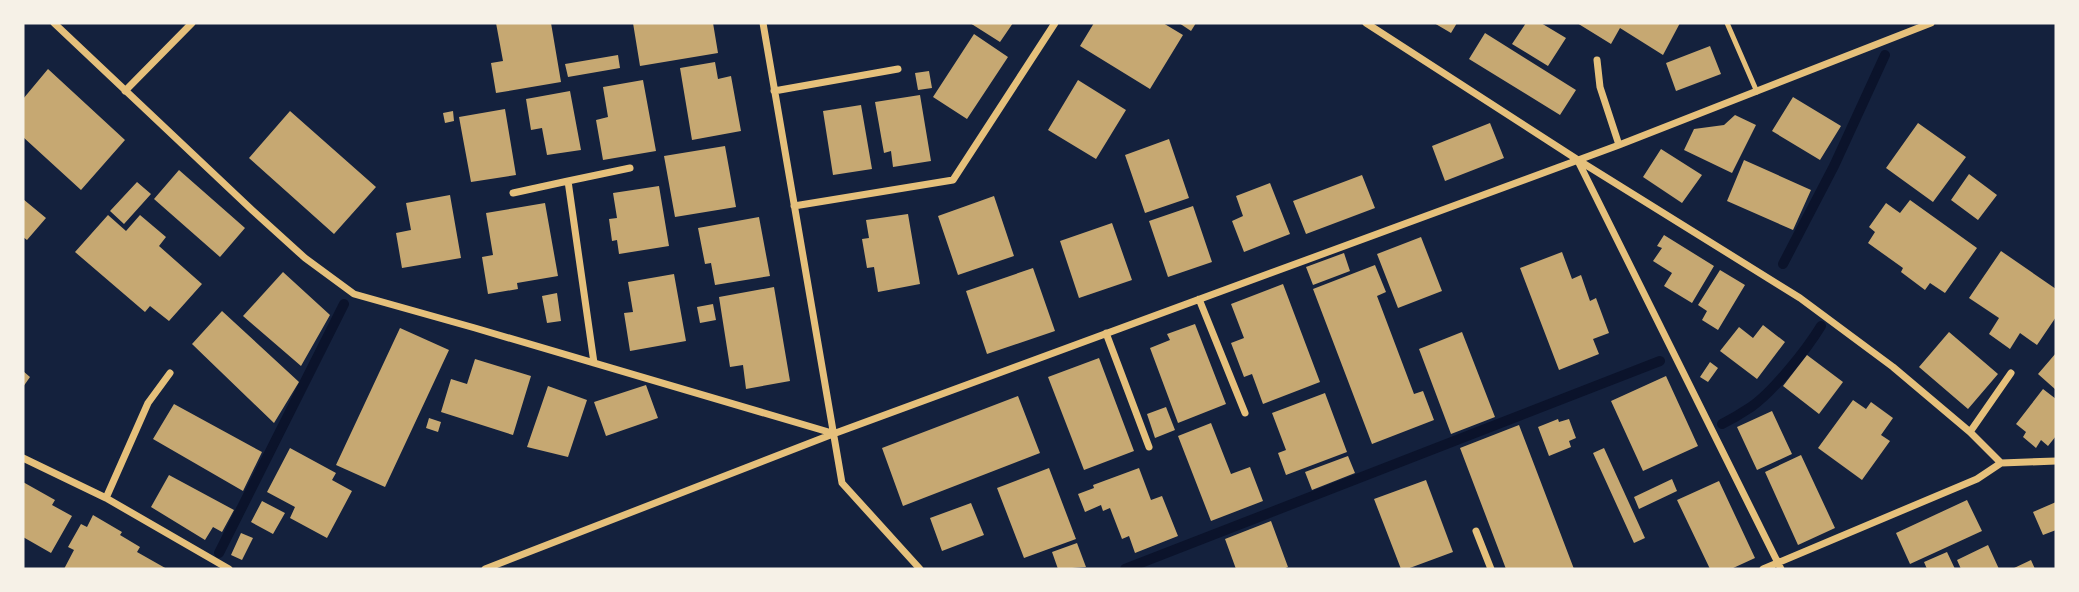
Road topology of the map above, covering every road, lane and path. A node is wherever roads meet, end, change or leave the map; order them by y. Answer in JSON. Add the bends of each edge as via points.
{"nodes":[{"id":1,"x":54,"y":23,"type":"edge"},
{"id":2,"x":192,"y":23,"type":"edge"},
{"id":3,"x":763,"y":23,"type":"edge"},
{"id":4,"x":1055,"y":23,"type":"edge"},
{"id":5,"x":1366,"y":23,"type":"edge"},
{"id":6,"x":1727,"y":23,"type":"edge"},
{"id":7,"x":1931,"y":23,"type":"edge"},
{"id":8,"x":1597,"y":60,"type":"dead end"},
{"id":9,"x":898,"y":69,"type":"dead end"},
{"id":10,"x":125,"y":91,"type":"junction"},
{"id":11,"x":775,"y":91,"type":"junction"},
{"id":12,"x":1757,"y":92,"type":"junction"},
{"id":13,"x":1619,"y":145,"type":"junction"},
{"id":14,"x":1578,"y":160,"type":"junction"},
{"id":15,"x":630,"y":168,"type":"dead end"},
{"id":16,"x":568,"y":181,"type":"junction"},
{"id":17,"x":513,"y":192,"type":"dead end"},
{"id":18,"x":794,"y":206,"type":"junction"},
{"id":19,"x":1199,"y":299,"type":"junction"},
{"id":20,"x":1106,"y":333,"type":"junction"},
{"id":21,"x":594,"y":363,"type":"junction"},
{"id":22,"x":170,"y":373,"type":"dead end"},
{"id":23,"x":2011,"y":373,"type":"dead end"},
{"id":24,"x":1244,"y":413,"type":"dead end"},
{"id":25,"x":1970,"y":432,"type":"junction"},
{"id":26,"x":833,"y":433,"type":"junction"},
{"id":27,"x":1149,"y":447,"type":"dead end"},
{"id":28,"x":23,"y":458,"type":"edge"},
{"id":29,"x":2056,"y":461,"type":"edge"},
{"id":30,"x":2001,"y":463,"type":"junction"},
{"id":31,"x":106,"y":498,"type":"junction"},
{"id":32,"x":1476,"y":531,"type":"dead end"},
{"id":33,"x":1779,"y":566,"type":"edge"},
{"id":34,"x":229,"y":569,"type":"edge"},
{"id":35,"x":485,"y":569,"type":"edge"},
{"id":36,"x":920,"y":569,"type":"edge"},
{"id":37,"x":1491,"y":569,"type":"edge"},
{"id":38,"x":1763,"y":569,"type":"edge"}],
"edges":[{"from":1,"to":10,"type":"street"},
{"from":2,"to":10,"type":"street"},
{"from":3,"to":11,"type":"street"},
{"from":4,"to":18,"type":"street","via":[[953,180]]},
{"from":5,"to":14,"type":"street"},
{"from":6,"to":12,"type":"lane"},
{"from":7,"to":12,"type":"street"},
{"from":8,"to":13,"type":"street","via":[[1600,87]]},
{"from":9,"to":11,"type":"street"},
{"from":10,"to":21,"type":"street","via":[[252,210],[354,295]]},
{"from":11,"to":18,"type":"street"},
{"from":12,"to":13,"type":"street"},
{"from":13,"to":14,"type":"street"},
{"from":14,"to":19,"type":"street"},
{"from":14,"to":25,"type":"street","via":[[1800,298]]},
{"from":14,"to":33,"type":"street"},
{"from":15,"to":16,"type":"street"},
{"from":16,"to":17,"type":"street"},
{"from":16,"to":21,"type":"street"},
{"from":18,"to":26,"type":"street"},
{"from":19,"to":20,"type":"street"},
{"from":19,"to":24,"type":"street"},
{"from":20,"to":26,"type":"street"},
{"from":20,"to":27,"type":"street"},
{"from":21,"to":26,"type":"street"},
{"from":22,"to":31,"type":"street","via":[[148,403]]},
{"from":23,"to":25,"type":"street"},
{"from":25,"to":30,"type":"street"},
{"from":26,"to":35,"type":"street"},
{"from":26,"to":36,"type":"street","via":[[842,483]]},
{"from":28,"to":31,"type":"street"},
{"from":29,"to":30,"type":"street"},
{"from":30,"to":33,"type":"street","via":[[1977,480]]},
{"from":31,"to":34,"type":"street"},
{"from":32,"to":37,"type":"street"},
{"from":33,"to":38,"type":"street"}]}
